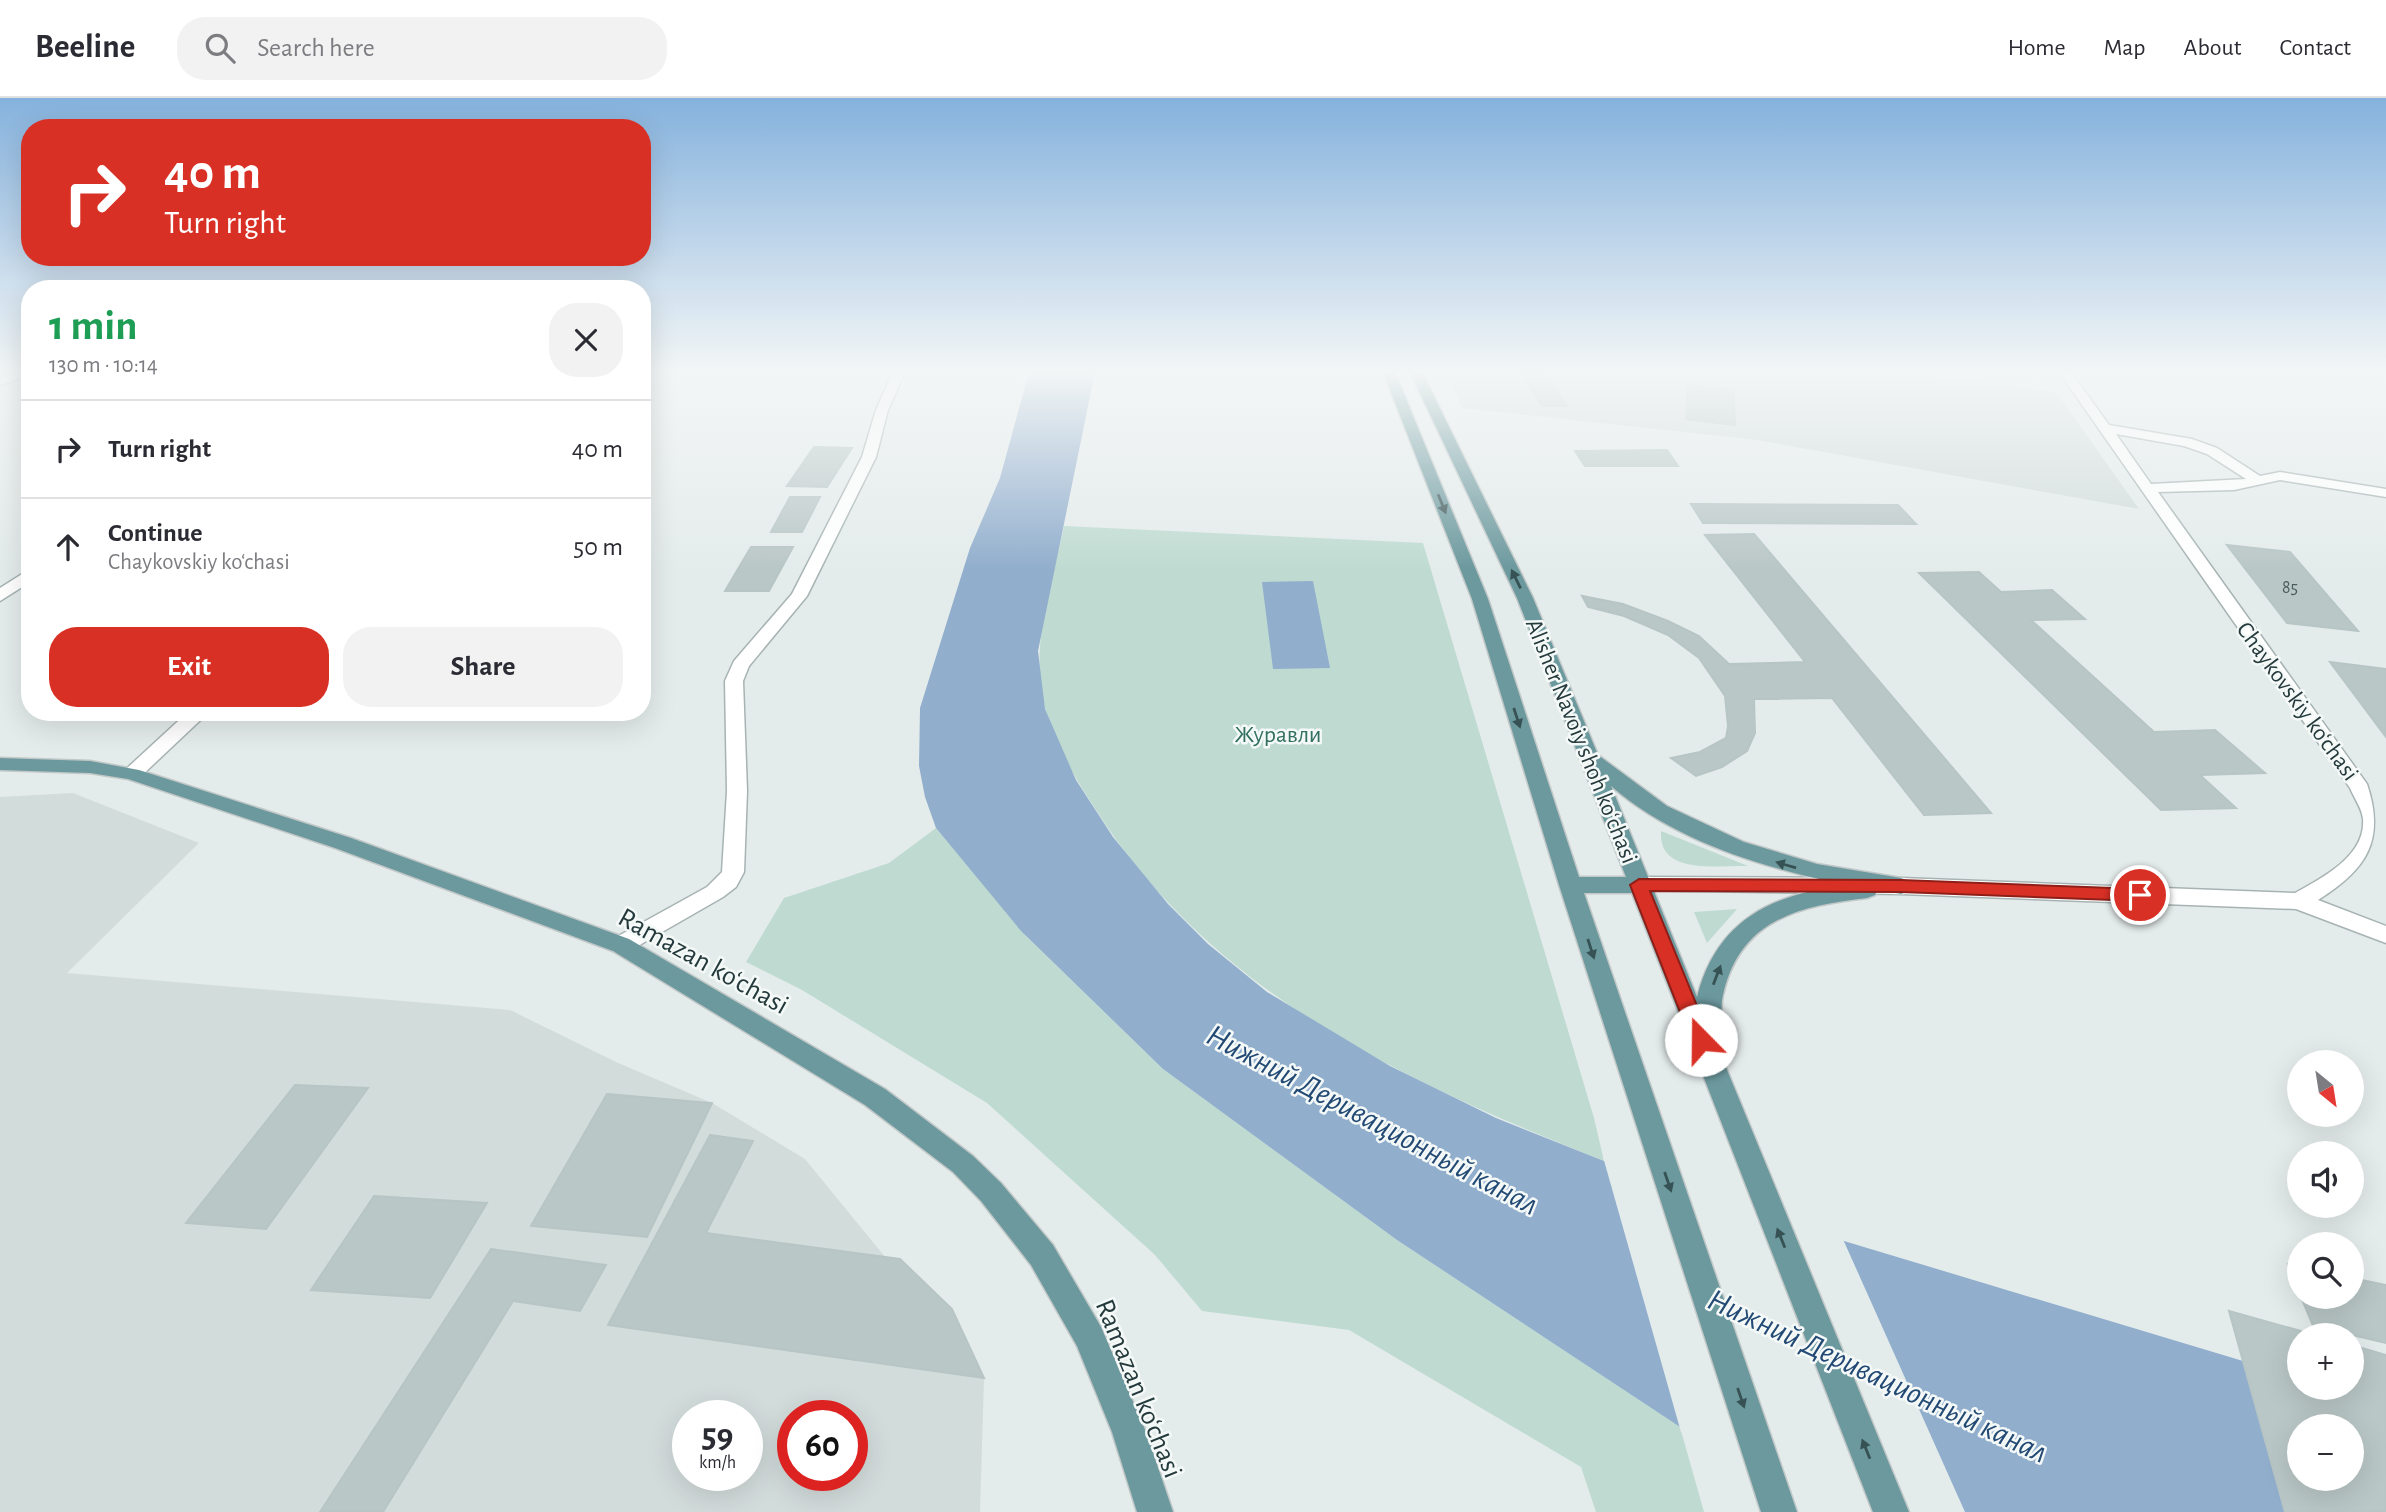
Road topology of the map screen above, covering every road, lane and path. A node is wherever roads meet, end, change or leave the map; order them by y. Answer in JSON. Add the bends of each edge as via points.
{"nodes":[{"id":1,"x":874,"y":438,"type":"edge"},
{"id":2,"x":1415,"y":438,"type":"edge"},
{"id":3,"x":1448,"y":438,"type":"edge"},
{"id":4,"x":2112,"y":438,"type":"edge"},
{"id":5,"x":2163,"y":438,"type":"edge"},
{"id":6,"x":2258,"y":481,"type":"junction"},
{"id":7,"x":2148,"y":488,"type":"junction"},
{"id":8,"x":2386,"y":493,"type":"edge"},
{"id":9,"x":21,"y":581,"type":"edge"},
{"id":10,"x":0,"y":596,"type":"edge"},
{"id":11,"x":190,"y":721,"type":"edge"},
{"id":12,"x":1588,"y":756,"type":"junction"},
{"id":13,"x":0,"y":764,"type":"edge"},
{"id":14,"x":132,"y":774,"type":"junction"},
{"id":15,"x":1570,"y":885,"type":"junction"},
{"id":16,"x":1639,"y":885,"type":"junction"},
{"id":17,"x":1901,"y":886,"type":"junction"},
{"id":18,"x":2299,"y":901,"type":"junction"},
{"id":19,"x":2386,"y":935,"type":"edge"},
{"id":20,"x":621,"y":945,"type":"junction"},
{"id":21,"x":1711,"y":1066,"type":"junction"},
{"id":22,"x":1155,"y":1512,"type":"edge"},
{"id":23,"x":1779,"y":1512,"type":"edge"},
{"id":24,"x":1891,"y":1512,"type":"edge"}],
"edges":[{"from":1,"to":20,"type":"street","via":[[799,596],[740,665],[734,681],[737,791],[733,872],[715,892]]},
{"from":2,"to":15,"type":"main road","name":"Alisher Navoiy shoh koʻchasi","one_way":true,"via":[[1480,599]]},
{"from":12,"to":3,"type":"main road","name":"Alisher Navoiy shoh koʻchasi","one_way":true,"via":[[1525,598]]},
{"from":4,"to":7,"type":"street","name":"Chaykovskiy ko‘chasi"},
{"from":5,"to":6,"type":"street","via":[[2212,451]]},
{"from":6,"to":7,"type":"street"},
{"from":6,"to":8,"type":"street","via":[[2280,476]]},
{"from":7,"to":18,"type":"street","name":"Chaykovskiy ko‘chasi","via":[[2360,788],[2374,819],[2367,846],[2339,876]]},
{"from":9,"to":10,"type":"street"},
{"from":11,"to":14,"type":"street"},
{"from":12,"to":16,"type":"main road","name":"Alisher Navoiy shoh koʻchasi"},
{"from":17,"to":12,"type":"main road","one_way":true,"via":[[1814,873],[1725,844],[1630,792]]},
{"from":13,"to":14,"type":"main road","name":"Ramazan ko‘chasi","via":[[77,766]]},
{"from":14,"to":20,"type":"main road","name":"Ramazan ko‘chasi","via":[[343,844]]},
{"from":15,"to":16,"type":"main road"},
{"from":15,"to":23,"type":"main road","name":"Alisher Navoiy shoh koʻchasi","one_way":true},
{"from":16,"to":17,"type":"street"},
{"from":16,"to":21,"type":"main road","name":"Alisher Navoiy shoh koʻchasi"},
{"from":17,"to":18,"type":"street"},
{"from":21,"to":17,"type":"main road","one_way":true,"via":[[1706,1005],[1722,960],[1736,937],[1758,920],[1795,904]]},
{"from":18,"to":19,"type":"street"},
{"from":20,"to":22,"type":"main road","name":"Ramazan ko‘chasi","via":[[876,1097],[936,1141],[990,1192],[1042,1255],[1090,1338],[1129,1432]]},
{"from":24,"to":21,"type":"main road","name":"Alisher Navoiy shoh koʻchasi","one_way":true}]}
